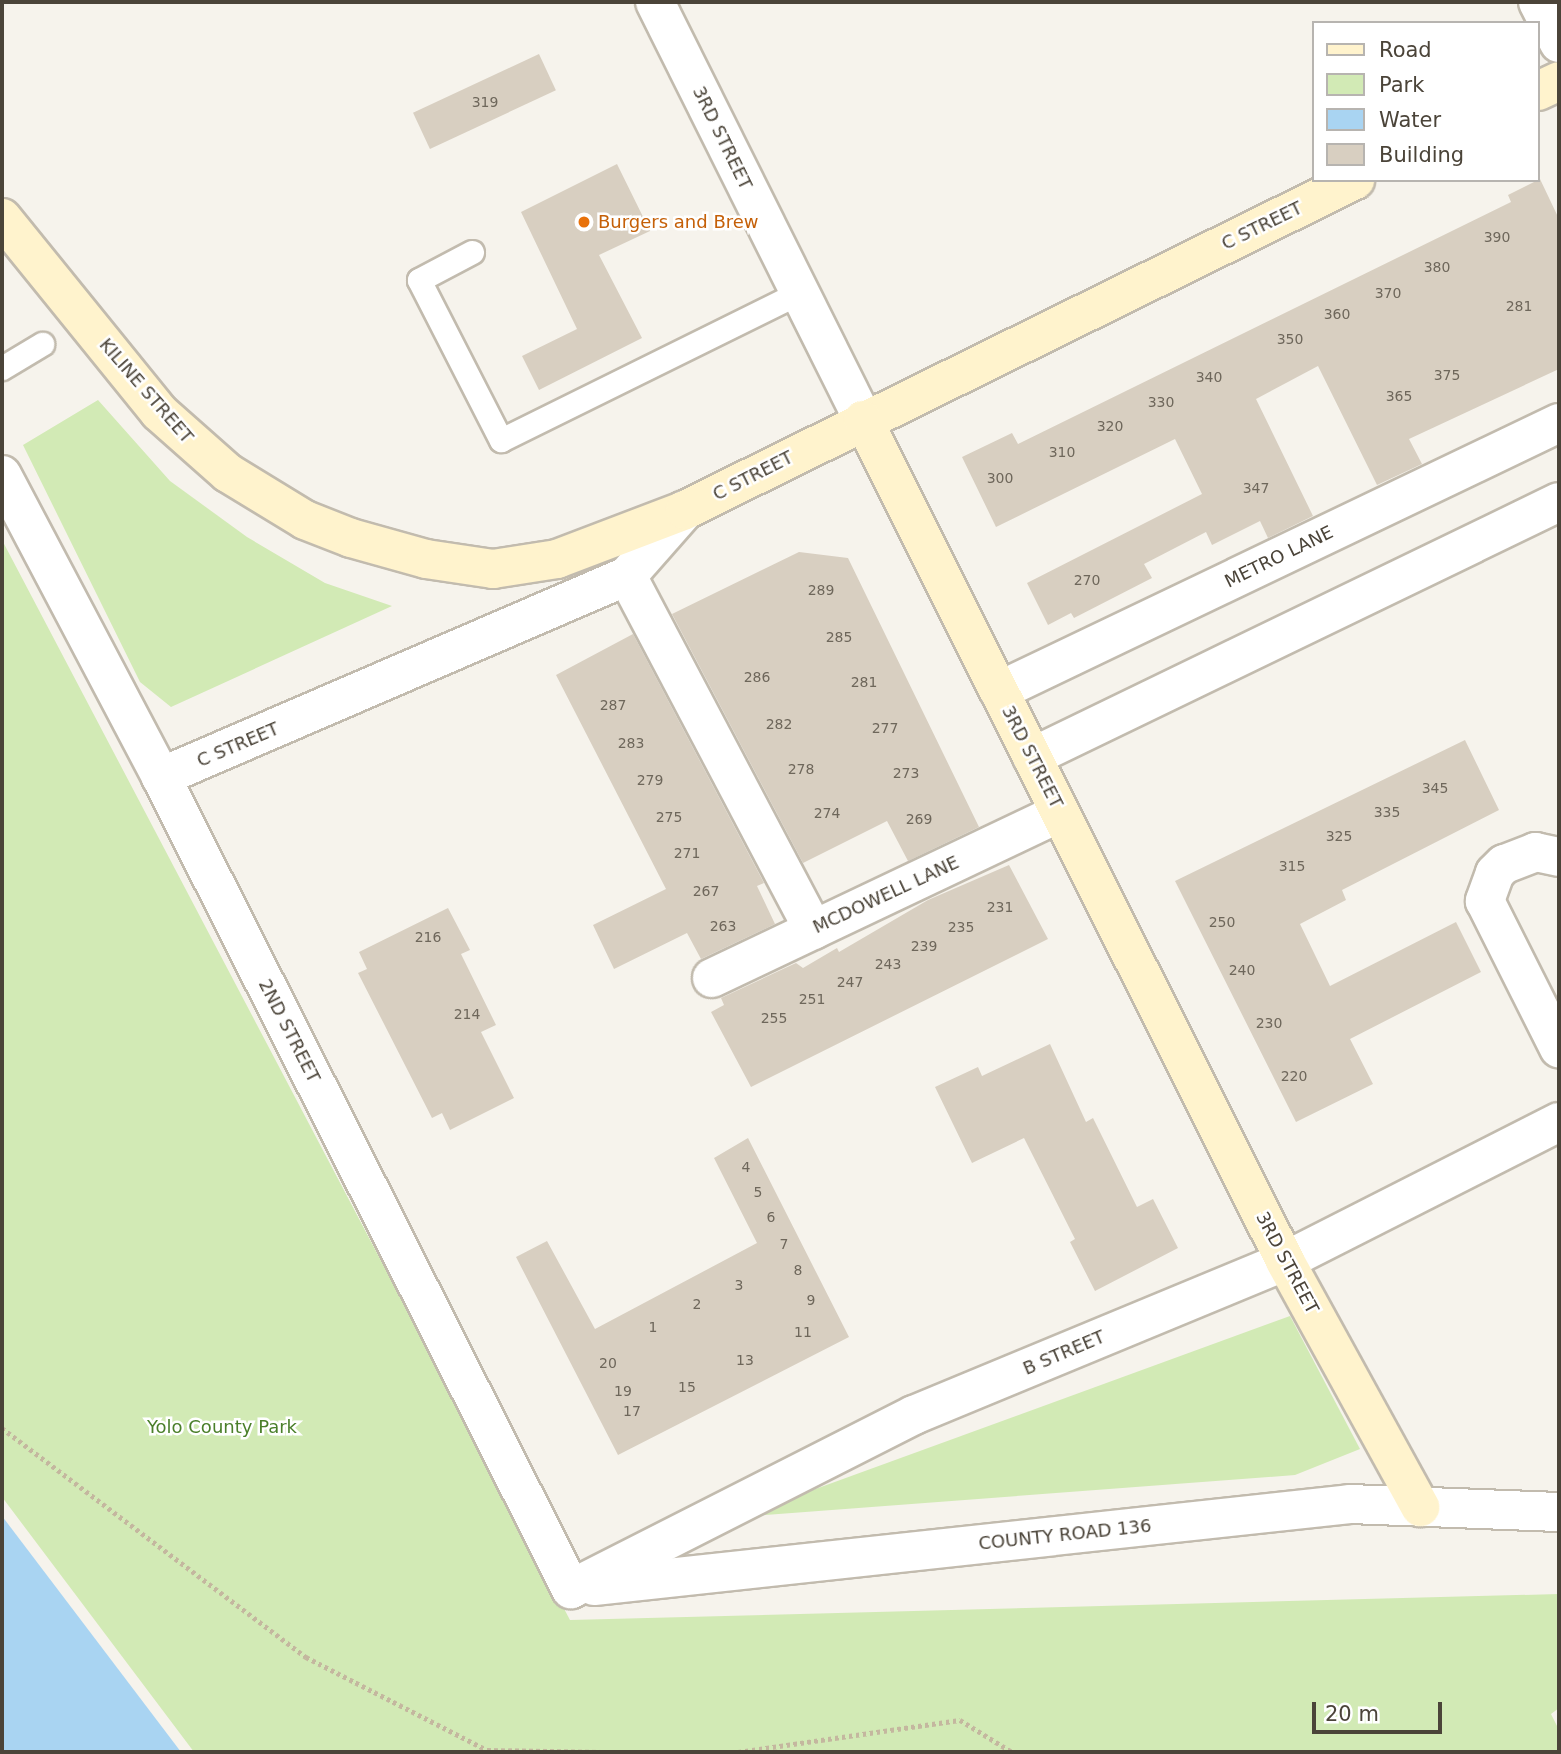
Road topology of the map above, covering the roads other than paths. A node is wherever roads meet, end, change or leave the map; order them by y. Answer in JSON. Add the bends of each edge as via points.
{"nodes":[{"id":1,"x":655,"y":2,"type":"edge"},
{"id":2,"x":1538,"y":2,"type":"edge"},
{"id":3,"x":1559,"y":43,"type":"edge"},
{"id":4,"x":1559,"y":81,"type":"edge"},
{"id":5,"x":1540,"y":90,"type":"edge"},
{"id":6,"x":1351,"y":182,"type":"edge"},
{"id":7,"x":2,"y":218,"type":"edge"},
{"id":8,"x":472,"y":252,"type":"dead end"},
{"id":9,"x":799,"y":293,"type":"junction"},
{"id":10,"x":42,"y":344,"type":"dead end"},
{"id":11,"x":2,"y":368,"type":"edge"},
{"id":12,"x":863,"y":420,"type":"junction"},
{"id":13,"x":1559,"y":423,"type":"edge"},
{"id":14,"x":2,"y":475,"type":"edge"},
{"id":15,"x":1559,"y":502,"type":"edge"},
{"id":16,"x":685,"y":510,"type":"junction"},
{"id":17,"x":627,"y":576,"type":"junction"},
{"id":18,"x":999,"y":691,"type":"junction"},
{"id":19,"x":1032,"y":757,"type":"junction"},
{"id":20,"x":161,"y":777,"type":"junction"},
{"id":21,"x":1060,"y":813,"type":"junction"},
{"id":22,"x":1559,"y":857,"type":"edge"},
{"id":23,"x":814,"y":930,"type":"junction"},
{"id":24,"x":712,"y":978,"type":"dead end"},
{"id":25,"x":1559,"y":1048,"type":"edge"},
{"id":26,"x":1559,"y":1122,"type":"edge"},
{"id":27,"x":1285,"y":1261,"type":"junction"},
{"id":28,"x":1420,"y":1507,"type":"junction"},
{"id":29,"x":1559,"y":1512,"type":"edge"},
{"id":30,"x":571,"y":1589,"type":"junction"}],
"edges":[{"from":1,"to":9,"type":"street","name":"3RD STREET"},
{"from":2,"to":3,"type":"street"},
{"from":4,"to":5,"type":"main road"},
{"from":6,"to":12,"type":"main road","name":"C STREET"},
{"from":7,"to":16,"type":"main road","name":"KILINE STREET","via":[[159,412],[228,473],[294,514],[351,538],[426,559],[493,569],[522,567],[609,542]]},
{"from":8,"to":9,"type":"lane","via":[[419,280],[502,440]]},
{"from":9,"to":12,"type":"street","name":"3RD STREET"},
{"from":10,"to":11,"type":"lane"},
{"from":12,"to":16,"type":"main road","name":"C STREET"},
{"from":12,"to":18,"type":"main road","name":"3RD STREET"},
{"from":13,"to":18,"type":"street","name":"METRO LANE"},
{"from":14,"to":20,"type":"street","name":"2ND STREET"},
{"from":15,"to":19,"type":"street"},
{"from":16,"to":17,"type":"street","name":"C STREET"},
{"from":17,"to":20,"type":"street","name":"C STREET"},
{"from":17,"to":23,"type":"street"},
{"from":18,"to":19,"type":"main road","name":"3RD STREET"},
{"from":19,"to":21,"type":"main road","name":"3RD STREET"},
{"from":20,"to":30,"type":"street","name":"2ND STREET"},
{"from":21,"to":23,"type":"street","name":"MCDOWELL LANE"},
{"from":21,"to":27,"type":"main road","name":"3RD STREET"},
{"from":22,"to":25,"type":"street","via":[[1536,852],[1504,864],[1495,873],[1485,901]]},
{"from":23,"to":24,"type":"street","name":"MCDOWELL LANE"},
{"from":26,"to":27,"type":"street","name":"B STREET"},
{"from":27,"to":28,"type":"main road","name":"3RD STREET"},
{"from":27,"to":30,"type":"street","name":"B STREET","via":[[914,1415]]},
{"from":28,"to":29,"type":"street","name":"COUNTY ROAD 136"},
{"from":28,"to":30,"type":"street","name":"COUNTY ROAD 136","via":[[1350,1504]]}]}
